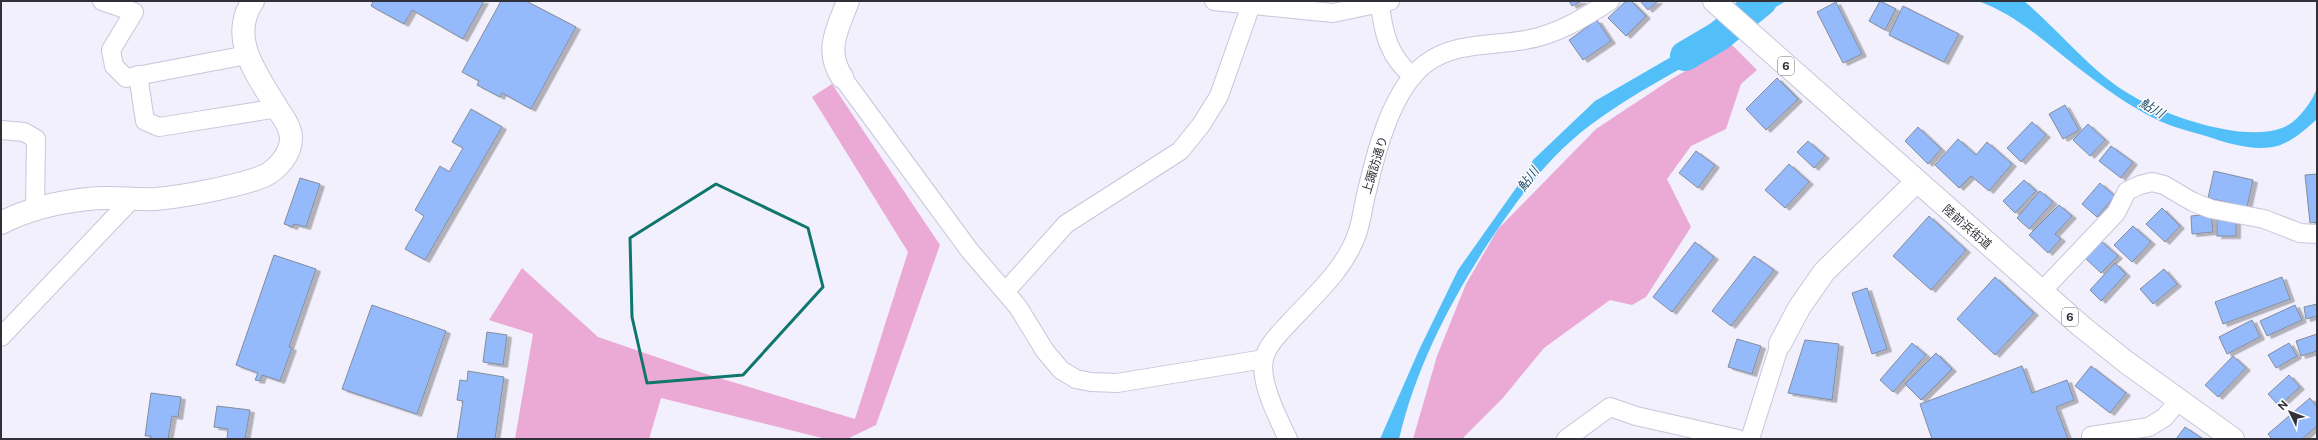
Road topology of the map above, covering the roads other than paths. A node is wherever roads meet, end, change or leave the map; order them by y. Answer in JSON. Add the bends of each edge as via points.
{"nodes":[{"id":1,"x":102,"y":1,"type":"edge"},
{"id":2,"x":253,"y":1,"type":"edge"},
{"id":3,"x":848,"y":1,"type":"edge"},
{"id":4,"x":1214,"y":1,"type":"edge"},
{"id":5,"x":1610,"y":1,"type":"edge"},
{"id":6,"x":1714,"y":1,"type":"edge"},
{"id":7,"x":1385,"y":2,"type":"edge"},
{"id":8,"x":1251,"y":5,"type":"junction"},
{"id":9,"x":247,"y":55,"type":"junction"},
{"id":10,"x":138,"y":75,"type":"junction"},
{"id":11,"x":1413,"y":76,"type":"junction"},
{"id":12,"x":842,"y":77,"type":"joint"},
{"id":13,"x":278,"y":108,"type":"junction"},
{"id":14,"x":1,"y":130,"type":"edge"},
{"id":15,"x":1916,"y":182,"type":"junction"},
{"id":16,"x":131,"y":200,"type":"junction"},
{"id":17,"x":34,"y":209,"type":"junction"},
{"id":18,"x":1,"y":223,"type":"edge"},
{"id":19,"x":2317,"y":234,"type":"edge"},
{"id":20,"x":1006,"y":291,"type":"junction"},
{"id":21,"x":2041,"y":292,"type":"junction"},
{"id":22,"x":1,"y":337,"type":"edge"},
{"id":23,"x":1780,"y":344,"type":"joint"},
{"id":24,"x":1264,"y":359,"type":"junction"},
{"id":25,"x":2178,"y":401,"type":"junction"},
{"id":26,"x":2127,"y":435,"type":"edge"},
{"id":27,"x":1288,"y":439,"type":"edge"},
{"id":28,"x":1566,"y":439,"type":"edge"},
{"id":29,"x":1738,"y":439,"type":"edge"},
{"id":30,"x":1750,"y":439,"type":"edge"},
{"id":31,"x":2092,"y":439,"type":"edge"},
{"id":32,"x":2233,"y":439,"type":"edge"}],
"edges":[{"from":1,"to":10,"type":"street","via":[[134,12],[111,50],[114,66],[126,78]]},
{"from":2,"to":9,"type":"main road","via":[[243,23],[243,40]]},
{"from":3,"to":12,"type":"main road","via":[[832,53],[834,65]]},
{"from":4,"to":8,"type":"street"},
{"from":5,"to":11,"type":"street","name":"上諏訪通り","via":[[1553,32],[1526,40],[1468,45],[1445,53],[1425,64]]},
{"from":6,"to":15,"type":"main road","name":"陸前浜街道","number":"6"},
{"from":7,"to":8,"type":"street","via":[[1332,13]]},
{"from":7,"to":11,"type":"street","via":[[1383,30],[1402,68]]},
{"from":8,"to":20,"type":"street","via":[[1219,96],[1180,151],[1066,224]]},
{"from":9,"to":10,"type":"street"},
{"from":9,"to":13,"type":"main road"},
{"from":10,"to":13,"type":"street","via":[[145,121],[159,127]]},
{"from":11,"to":24,"type":"street","name":"上諏訪通り","via":[[1393,109],[1367,190],[1358,233],[1344,260],[1278,335],[1267,349]]},
{"from":12,"to":20,"type":"street","via":[[970,251]]},
{"from":13,"to":16,"type":"main road","via":[[291,137],[288,151],[280,165],[265,175],[183,195]]},
{"from":14,"to":17,"type":"street","via":[[24,132],[36,139]]},
{"from":15,"to":21,"type":"main road","name":"陸前浜街道","number":"6"},
{"from":15,"to":23,"type":"main road","via":[[1824,272],[1799,308]]},
{"from":16,"to":17,"type":"main road","via":[[90,198]]},
{"from":16,"to":22,"type":"street"},
{"from":17,"to":18,"type":"main road"},
{"from":19,"to":21,"type":"street","via":[[2300,233],[2264,219],[2211,209],[2164,185],[2152,182],[2127,190],[2116,213]]},
{"from":20,"to":24,"type":"street","via":[[1045,351],[1061,370],[1076,379],[1117,383]]},
{"from":21,"to":25,"type":"main road","name":"陸前浜街道","number":"6"},
{"from":23,"to":30,"type":"street"},
{"from":24,"to":27,"type":"street","name":"上諏訪通り","via":[[1263,370],[1267,388]]},
{"from":25,"to":26,"type":"street","via":[[2165,417],[2149,427]]},
{"from":25,"to":32,"type":"main road","name":"陸前浜街道","number":"6"},
{"from":26,"to":31,"type":"street","via":[[2091,436]]},
{"from":28,"to":29,"type":"street","via":[[1610,407],[1636,416]]}]}
